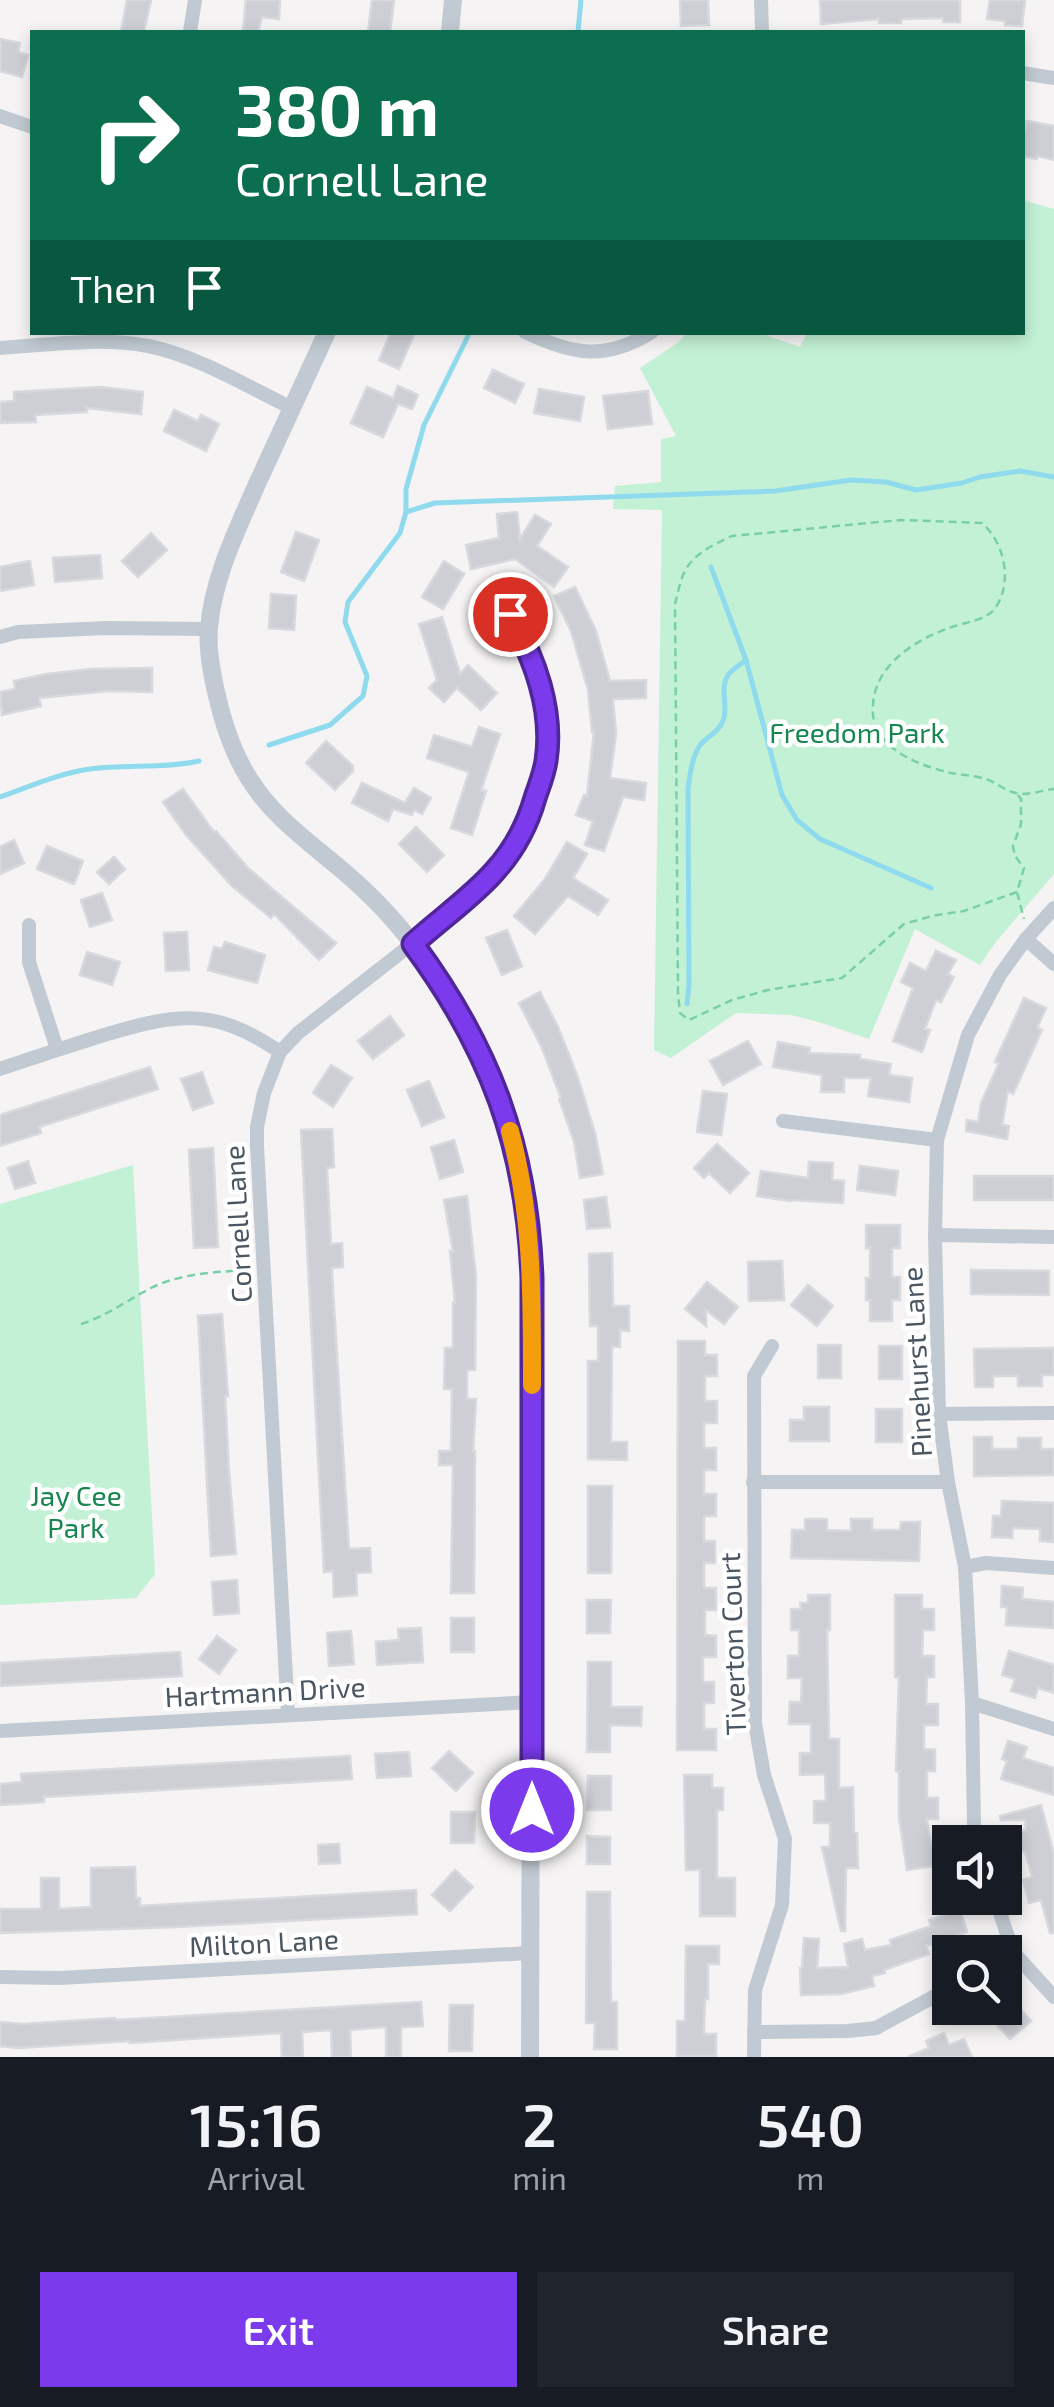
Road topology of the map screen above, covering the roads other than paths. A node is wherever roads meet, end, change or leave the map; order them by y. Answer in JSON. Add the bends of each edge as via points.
{"nodes":[{"id":1,"x":196,"y":0,"type":"edge"},
{"id":2,"x":453,"y":0,"type":"edge"},
{"id":3,"x":761,"y":0,"type":"edge"},
{"id":4,"x":190,"y":30,"type":"edge"},
{"id":5,"x":450,"y":30,"type":"edge"},
{"id":6,"x":762,"y":30,"type":"edge"},
{"id":7,"x":1025,"y":73,"type":"edge"},
{"id":8,"x":1054,"y":78,"type":"edge"},
{"id":9,"x":0,"y":116,"type":"edge"},
{"id":10,"x":30,"y":126,"type":"edge"},
{"id":11,"x":326,"y":335,"type":"edge"},
{"id":12,"x":532,"y":335,"type":"edge"},
{"id":13,"x":646,"y":335,"type":"edge"},
{"id":14,"x":95,"y":338,"type":"edge"},
{"id":15,"x":0,"y":348,"type":"edge"},
{"id":16,"x":292,"y":408,"type":"junction"},
{"id":17,"x":510,"y":614,"type":"dead end"},
{"id":18,"x":209,"y":629,"type":"junction"},
{"id":19,"x":0,"y":637,"type":"edge"},
{"id":20,"x":1054,"y":908,"type":"edge"},
{"id":21,"x":30,"y":925,"type":"dead end"},
{"id":22,"x":1026,"y":939,"type":"junction"},
{"id":23,"x":413,"y":944,"type":"junction"},
{"id":24,"x":1054,"y":964,"type":"edge"},
{"id":25,"x":56,"y":1050,"type":"junction"},
{"id":26,"x":280,"y":1052,"type":"junction"},
{"id":27,"x":0,"y":1069,"type":"edge"},
{"id":28,"x":783,"y":1121,"type":"dead end"},
{"id":29,"x":937,"y":1140,"type":"junction"},
{"id":30,"x":936,"y":1236,"type":"junction"},
{"id":31,"x":1054,"y":1237,"type":"edge"},
{"id":32,"x":772,"y":1346,"type":"dead end"},
{"id":33,"x":1054,"y":1413,"type":"edge"},
{"id":34,"x":939,"y":1414,"type":"junction"},
{"id":35,"x":753,"y":1482,"type":"junction"},
{"id":36,"x":948,"y":1482,"type":"junction"},
{"id":37,"x":965,"y":1567,"type":"junction"},
{"id":38,"x":1054,"y":1568,"type":"edge"},
{"id":39,"x":532,"y":1702,"type":"junction"},
{"id":40,"x":972,"y":1703,"type":"junction"},
{"id":41,"x":288,"y":1715,"type":"junction"},
{"id":42,"x":1054,"y":1729,"type":"edge"},
{"id":43,"x":0,"y":1731,"type":"edge"},
{"id":44,"x":974,"y":1825,"type":"edge"},
{"id":45,"x":530,"y":1953,"type":"junction"},
{"id":46,"x":1022,"y":1967,"type":"edge"},
{"id":47,"x":0,"y":1977,"type":"edge"},
{"id":48,"x":1054,"y":1997,"type":"edge"},
{"id":49,"x":932,"y":1998,"type":"edge"},
{"id":50,"x":754,"y":2032,"type":"junction"},
{"id":51,"x":530,"y":2057,"type":"edge"},
{"id":52,"x":754,"y":2057,"type":"edge"}],
"edges":[{"from":1,"to":4,"type":"street"},
{"from":2,"to":5,"type":"street"},
{"from":3,"to":6,"type":"street"},
{"from":7,"to":8,"type":"street"},
{"from":9,"to":10,"type":"street"},
{"from":11,"to":16,"type":"street"},
{"from":12,"to":13,"type":"street","via":[[561,348],[598,352]]},
{"from":14,"to":15,"type":"street"},
{"from":14,"to":16,"type":"street","via":[[176,353]]},
{"from":16,"to":18,"type":"street","via":[[236,532]]},
{"from":17,"to":23,"type":"street","name":"Cornell Lane","via":[[529,648],[547,724],[546,761],[529,819],[491,876]]},
{"from":18,"to":19,"type":"street"},
{"from":18,"to":23,"type":"street","via":[[224,725],[250,780]]},
{"from":20,"to":22,"type":"street","name":"Pinehurst Lane"},
{"from":21,"to":25,"type":"street","via":[[29,962]]},
{"from":22,"to":24,"type":"street"},
{"from":22,"to":29,"type":"street","name":"Pinehurst Lane","via":[[968,1035]]},
{"from":23,"to":26,"type":"street","name":"Cornell Lane"},
{"from":23,"to":39,"type":"street","via":[[479,1049],[509,1127],[526,1201],[532,1278]]},
{"from":25,"to":26,"type":"street","via":[[178,1017],[242,1029]]},
{"from":25,"to":27,"type":"street"},
{"from":26,"to":41,"type":"street","name":"Cornell Lane","via":[[257,1127]]},
{"from":28,"to":29,"type":"street"},
{"from":29,"to":30,"type":"street","name":"Pinehurst Lane"},
{"from":30,"to":31,"type":"street"},
{"from":30,"to":34,"type":"street","name":"Pinehurst Lane"},
{"from":32,"to":35,"type":"street","name":"Tiverton Court","via":[[754,1376]]},
{"from":33,"to":34,"type":"street"},
{"from":34,"to":36,"type":"street","name":"Pinehurst Lane"},
{"from":35,"to":36,"type":"street"},
{"from":35,"to":50,"type":"street","name":"Tiverton Court","via":[[755,1723],[785,1838],[782,1905],[755,1990]]},
{"from":36,"to":37,"type":"street","name":"Pinehurst Lane"},
{"from":37,"to":38,"type":"street"},
{"from":37,"to":40,"type":"street","name":"Pinehurst Lane"},
{"from":39,"to":41,"type":"street","name":"Hartmann Drive"},
{"from":39,"to":45,"type":"street"},
{"from":40,"to":42,"type":"street"},
{"from":40,"to":44,"type":"street","name":"Pinehurst Lane"},
{"from":41,"to":43,"type":"street","name":"Hartmann Drive"},
{"from":45,"to":47,"type":"street","name":"Milton Lane"},
{"from":45,"to":51,"type":"street"},
{"from":46,"to":48,"type":"street"},
{"from":49,"to":50,"type":"street","via":[[876,2028]]},
{"from":50,"to":52,"type":"street","name":"Tiverton Court"}]}
